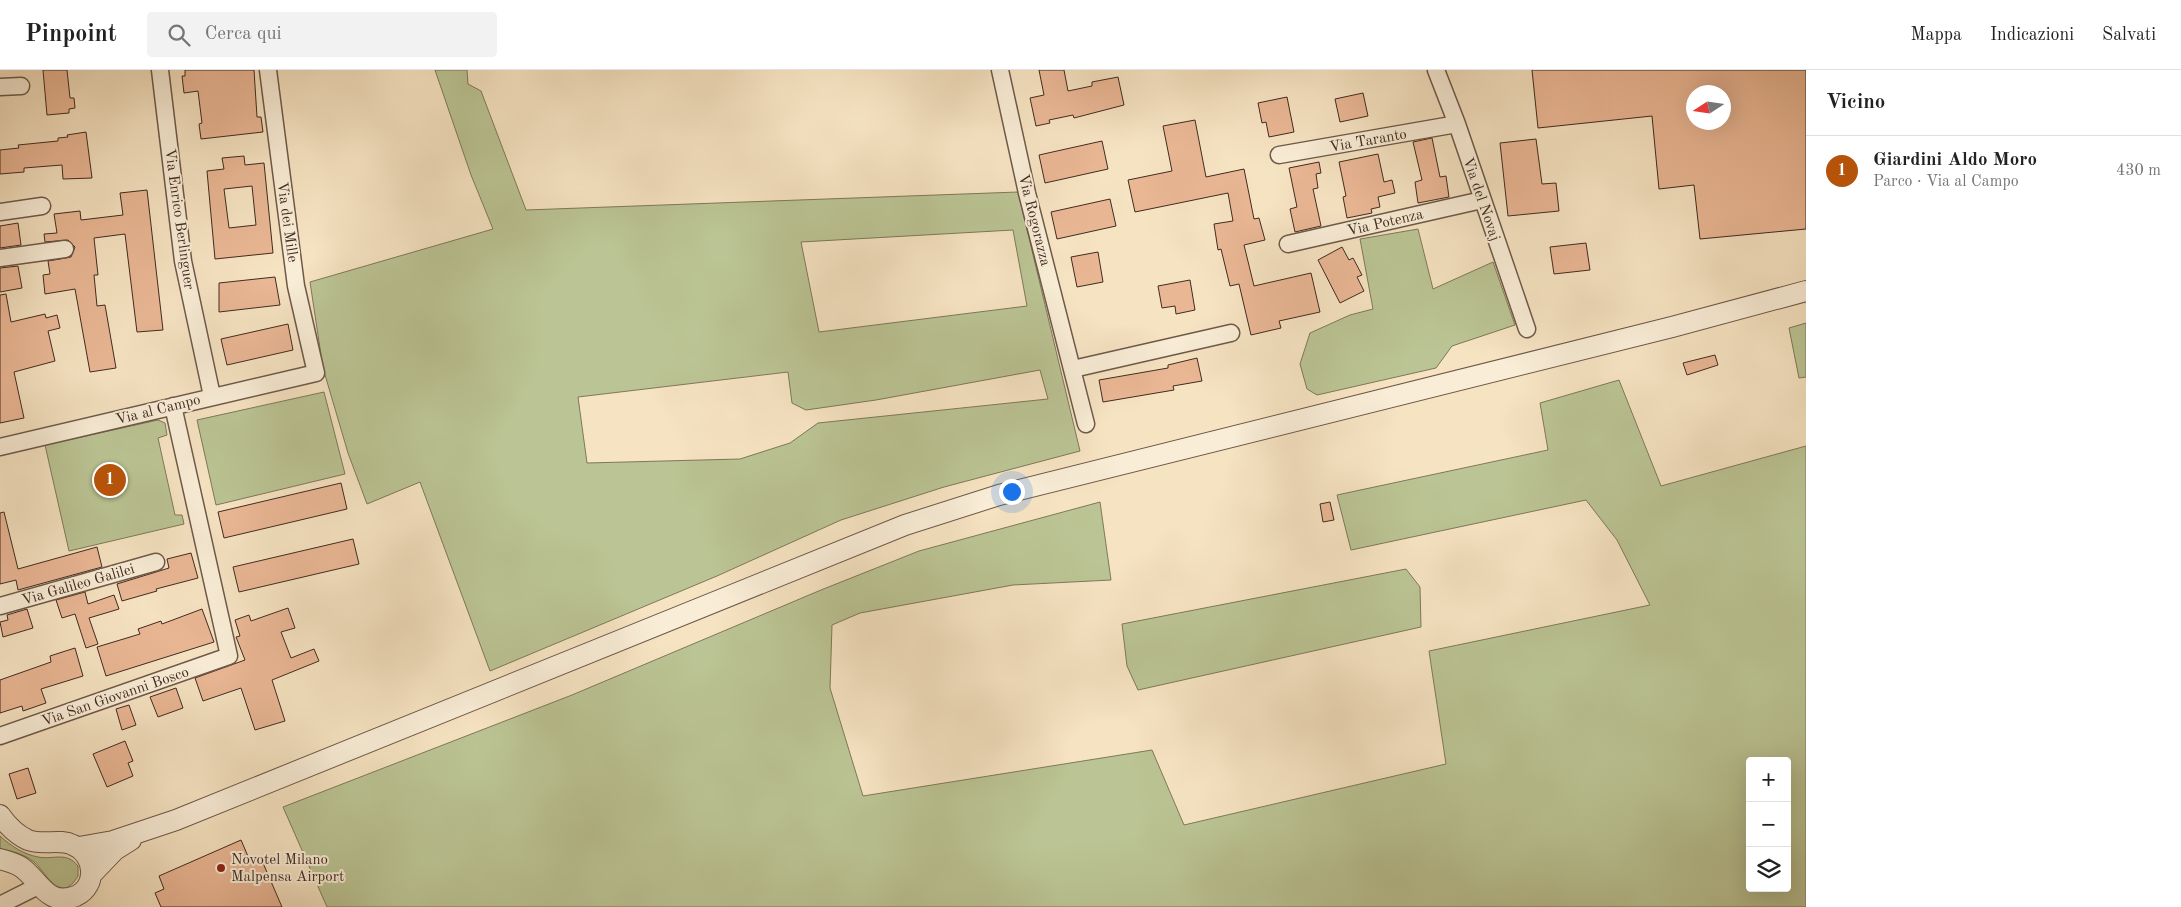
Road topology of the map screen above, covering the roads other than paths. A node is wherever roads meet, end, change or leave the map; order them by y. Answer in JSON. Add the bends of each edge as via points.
{"nodes":[{"id":1,"x":160,"y":70,"type":"edge"},
{"id":2,"x":268,"y":70,"type":"edge"},
{"id":3,"x":1000,"y":70,"type":"edge"},
{"id":4,"x":1436,"y":70,"type":"edge"},
{"id":5,"x":21,"y":86,"type":"dead end"},
{"id":6,"x":0,"y":88,"type":"edge"},
{"id":7,"x":1457,"y":124,"type":"junction"},
{"id":8,"x":1279,"y":155,"type":"dead end"},
{"id":9,"x":1482,"y":200,"type":"junction"},
{"id":10,"x":42,"y":206,"type":"dead end"},
{"id":11,"x":0,"y":212,"type":"edge"},
{"id":12,"x":1288,"y":244,"type":"dead end"},
{"id":13,"x":66,"y":249,"type":"dead end"},
{"id":14,"x":0,"y":258,"type":"edge"},
{"id":15,"x":1806,"y":291,"type":"edge"},
{"id":16,"x":1527,"y":329,"type":"dead end"},
{"id":17,"x":1230,"y":333,"type":"dead end"},
{"id":18,"x":1072,"y":369,"type":"junction"},
{"id":19,"x":316,"y":373,"type":"joint"},
{"id":20,"x":212,"y":396,"type":"junction"},
{"id":21,"x":173,"y":406,"type":"junction"},
{"id":22,"x":1086,"y":424,"type":"dead end"},
{"id":23,"x":0,"y":447,"type":"edge"},
{"id":24,"x":156,"y":562,"type":"dead end"},
{"id":25,"x":0,"y":606,"type":"edge"},
{"id":26,"x":0,"y":736,"type":"edge"},
{"id":27,"x":0,"y":815,"type":"edge"},
{"id":28,"x":144,"y":832,"type":"junction"},
{"id":29,"x":79,"y":848,"type":"junction"},
{"id":30,"x":0,"y":859,"type":"edge"},
{"id":31,"x":91,"y":876,"type":"junction"},
{"id":32,"x":46,"y":896,"type":"edge"},
{"id":33,"x":75,"y":902,"type":"edge"},
{"id":34,"x":0,"y":905,"type":"edge"}],
"edges":[{"from":1,"to":20,"type":"street","name":"Via Enrico Berlinguer","via":[[183,260]]},
{"from":2,"to":19,"type":"street","name":"Via dei Mille","via":[[296,286]]},
{"from":3,"to":18,"type":"street","name":"Via Rogorazza","via":[[1027,193]]},
{"from":4,"to":7,"type":"street","name":"Via del Novaj"},
{"from":5,"to":6,"type":"street"},
{"from":7,"to":8,"type":"street","name":"Via Taranto"},
{"from":7,"to":9,"type":"street","name":"Via del Novaj"},
{"from":9,"to":12,"type":"street","name":"Via Potenza"},
{"from":9,"to":16,"type":"street","name":"Via del Novaj"},
{"from":10,"to":11,"type":"street"},
{"from":13,"to":14,"type":"street"},
{"from":15,"to":28,"type":"street","via":[[999,494],[915,522]]},
{"from":17,"to":18,"type":"street"},
{"from":18,"to":22,"type":"street","name":"Via Rogorazza"},
{"from":19,"to":20,"type":"street","name":"Via al Campo"},
{"from":20,"to":21,"type":"street","name":"Via al Campo"},
{"from":21,"to":23,"type":"street","name":"Via al Campo"},
{"from":21,"to":26,"type":"street","name":"Via San Giovanni Bosco","via":[[229,656]]},
{"from":24,"to":25,"type":"street","name":"Via Galileo Galilei"},
{"from":27,"to":29,"type":"street","via":[[10,828],[28,840],[45,844],[66,842]]},
{"from":28,"to":29,"type":"street"},
{"from":28,"to":31,"type":"street","via":[[115,850]]},
{"from":29,"to":31,"type":"street","via":[[90,863]]},
{"from":30,"to":32,"type":"street","via":[[21,867]]},
{"from":31,"to":33,"type":"street"},
{"from":32,"to":33,"type":"street"},
{"from":32,"to":34,"type":"street"}]}
